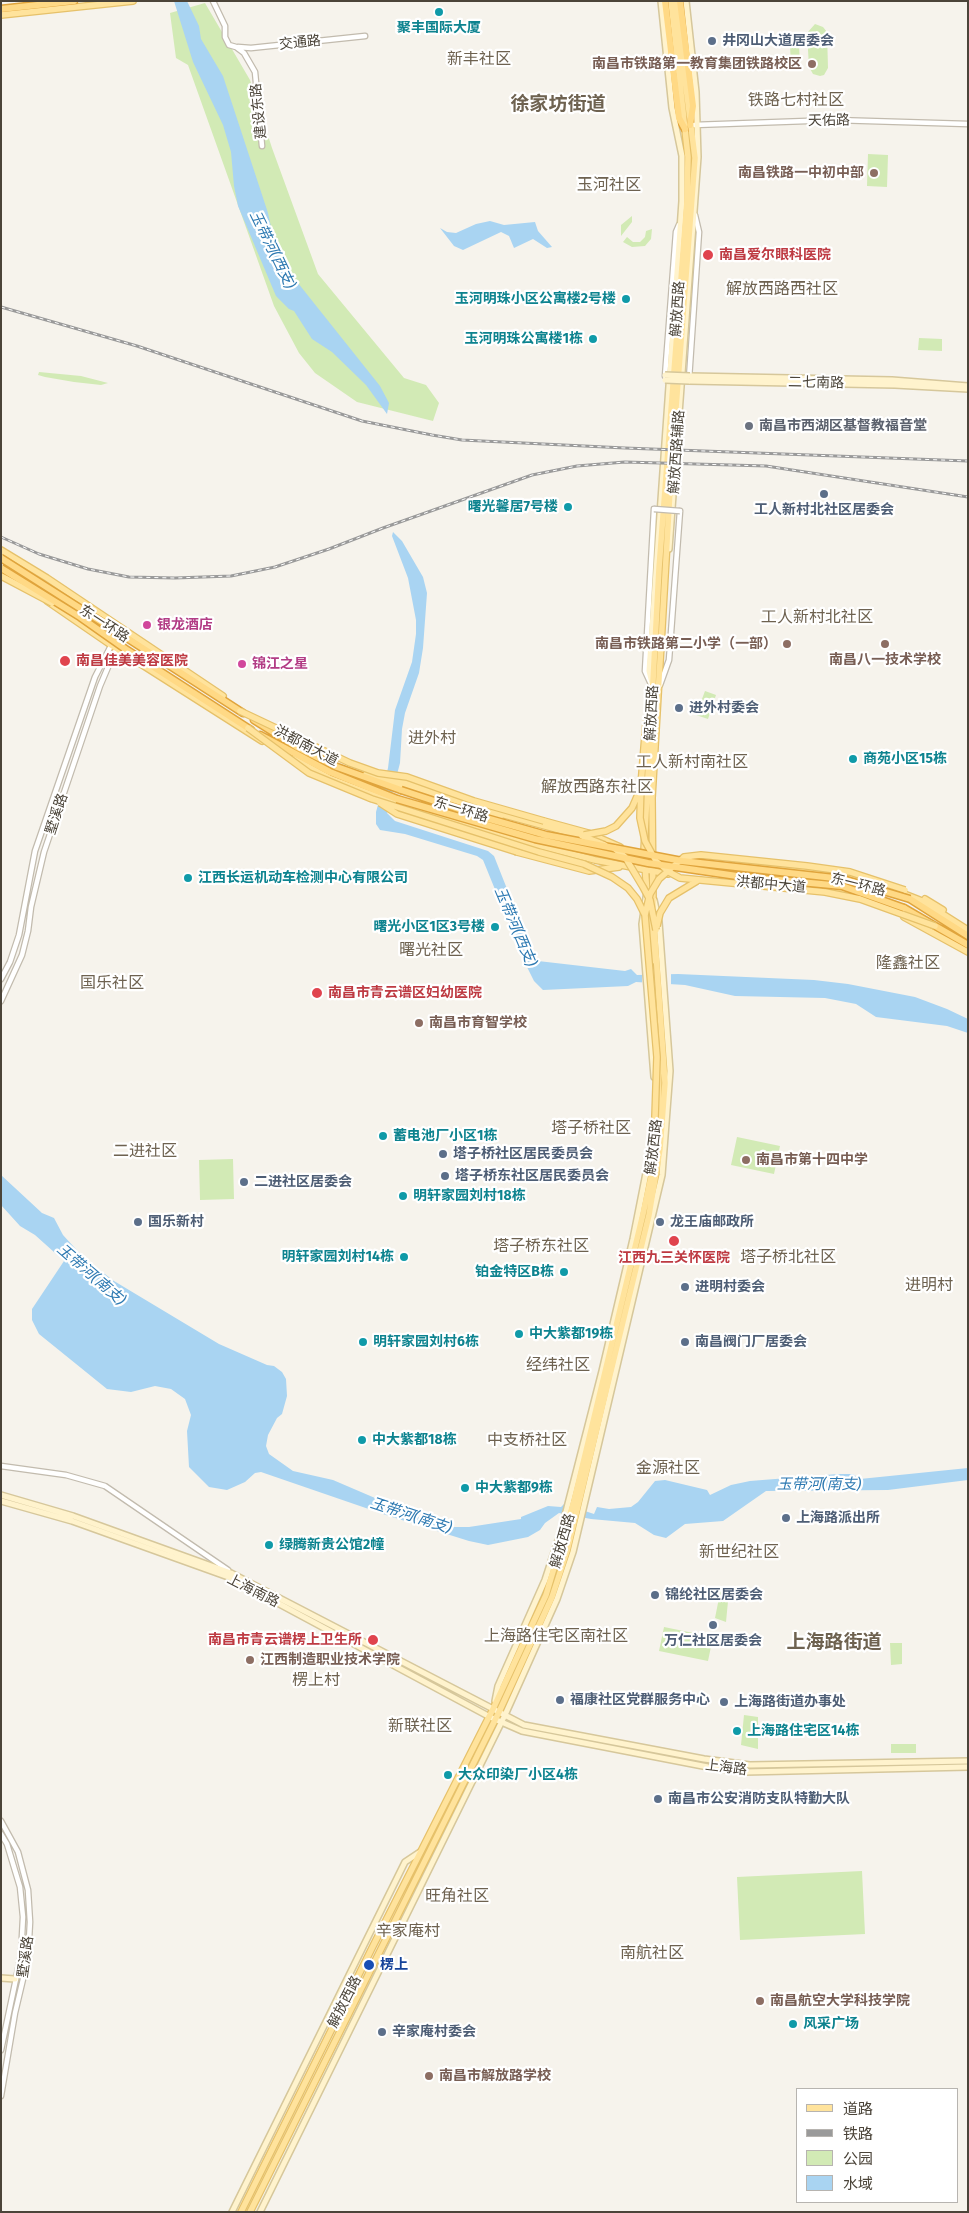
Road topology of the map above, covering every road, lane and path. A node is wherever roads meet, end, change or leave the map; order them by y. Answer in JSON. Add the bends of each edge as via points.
{"nodes":[{"id":1,"x":43,"y":1,"type":"edge"},
{"id":2,"x":74,"y":1,"type":"edge"},
{"id":3,"x":133,"y":1,"type":"edge"},
{"id":4,"x":213,"y":1,"type":"edge"},
{"id":5,"x":663,"y":1,"type":"edge"},
{"id":6,"x":670,"y":1,"type":"edge"},
{"id":7,"x":675,"y":1,"type":"edge"},
{"id":8,"x":680,"y":1,"type":"edge"},
{"id":9,"x":686,"y":1,"type":"edge"},
{"id":10,"x":1,"y":7,"type":"edge"},
{"id":11,"x":1,"y":15,"type":"edge"},
{"id":12,"x":366,"y":36,"type":"dead end"},
{"id":13,"x":234,"y":46,"type":"junction"},
{"id":14,"x":968,"y":124,"type":"edge"},
{"id":15,"x":691,"y":126,"type":"junction"},
{"id":16,"x":262,"y":146,"type":"dead end"},
{"id":17,"x":682,"y":156,"type":"junction"},
{"id":18,"x":698,"y":157,"type":"junction"},
{"id":19,"x":691,"y":169,"type":"junction"},
{"id":20,"x":690,"y":181,"type":"junction"},
{"id":21,"x":696,"y":193,"type":"junction"},
{"id":22,"x":682,"y":194,"type":"junction"},
{"id":23,"x":696,"y":215,"type":"junction"},
{"id":24,"x":681,"y":219,"type":"junction"},
{"id":25,"x":665,"y":377,"type":"joint"},
{"id":26,"x":689,"y":379,"type":"junction"},
{"id":27,"x":968,"y":388,"type":"edge"},
{"id":28,"x":1,"y":550,"type":"edge"},
{"id":29,"x":1,"y":558,"type":"edge"},
{"id":30,"x":1,"y":570,"type":"edge"},
{"id":31,"x":1,"y":576,"type":"edge"},
{"id":32,"x":80,"y":617,"type":"junction"},
{"id":33,"x":120,"y":627,"type":"junction"},
{"id":34,"x":130,"y":633,"type":"junction"},
{"id":35,"x":111,"y":645,"type":"junction"},
{"id":36,"x":117,"y":649,"type":"junction"},
{"id":37,"x":656,"y":689,"type":"junction"},
{"id":38,"x":240,"y":711,"type":"junction"},
{"id":39,"x":652,"y":712,"type":"junction"},
{"id":40,"x":258,"y":719,"type":"junction"},
{"id":41,"x":248,"y":728,"type":"junction"},
{"id":42,"x":379,"y":776,"type":"junction"},
{"id":43,"x":642,"y":785,"type":"junction"},
{"id":44,"x":370,"y":796,"type":"junction"},
{"id":45,"x":582,"y":836,"type":"junction"},
{"id":46,"x":620,"y":847,"type":"junction"},
{"id":47,"x":644,"y":851,"type":"junction"},
{"id":48,"x":651,"y":852,"type":"junction"},
{"id":49,"x":624,"y":866,"type":"junction"},
{"id":50,"x":648,"y":871,"type":"junction"},
{"id":51,"x":697,"y":881,"type":"junction"},
{"id":52,"x":649,"y":892,"type":"junction"},
{"id":53,"x":645,"y":915,"type":"junction"},
{"id":54,"x":935,"y":926,"type":"junction"},
{"id":55,"x":968,"y":928,"type":"edge"},
{"id":56,"x":656,"y":930,"type":"junction"},
{"id":57,"x":968,"y":936,"type":"edge"},
{"id":58,"x":968,"y":945,"type":"edge"},
{"id":59,"x":968,"y":952,"type":"edge"},
{"id":60,"x":654,"y":964,"type":"junction"},
{"id":61,"x":1,"y":979,"type":"edge"},
{"id":62,"x":657,"y":996,"type":"junction"},
{"id":63,"x":1,"y":1001,"type":"edge"},
{"id":64,"x":663,"y":1043,"type":"junction"},
{"id":65,"x":644,"y":1214,"type":"junction"},
{"id":66,"x":1,"y":1466,"type":"edge"},
{"id":67,"x":1,"y":1495,"type":"edge"},
{"id":68,"x":1,"y":1501,"type":"edge"},
{"id":69,"x":577,"y":1501,"type":"junction"},
{"id":70,"x":231,"y":1572,"type":"junction"},
{"id":71,"x":499,"y":1712,"type":"junction"},
{"id":72,"x":492,"y":1718,"type":"junction"},
{"id":73,"x":501,"y":1722,"type":"junction"},
{"id":74,"x":968,"y":1761,"type":"edge"},
{"id":75,"x":968,"y":1767,"type":"edge"},
{"id":76,"x":1,"y":1821,"type":"edge"},
{"id":77,"x":1,"y":1834,"type":"edge"},
{"id":78,"x":420,"y":1852,"type":"junction"},
{"id":79,"x":1,"y":1978,"type":"edge"},
{"id":80,"x":15,"y":1979,"type":"junction"},
{"id":81,"x":1,"y":2050,"type":"edge"},
{"id":82,"x":1,"y":2096,"type":"edge"},
{"id":83,"x":232,"y":2212,"type":"edge"},
{"id":84,"x":241,"y":2212,"type":"edge"},
{"id":85,"x":250,"y":2212,"type":"edge"},
{"id":86,"x":260,"y":2212,"type":"edge"}],
"edges":[{"from":1,"to":10,"type":"highway"},
{"from":2,"to":10,"type":"highway"},
{"from":3,"to":11,"type":"main road"},
{"from":4,"to":13,"type":"street","name":"建设东路","via":[[225,26],[225,37],[229,45]]},
{"from":5,"to":15,"type":"highway","via":[[678,118]]},
{"from":5,"to":17,"type":"main road","name":"解放西路辅路","via":[[672,108]]},
{"from":6,"to":15,"type":"main road","name":"解放西路"},
{"from":7,"to":15,"type":"main road","name":"解放西路"},
{"from":8,"to":15,"type":"highway","via":[[692,106]]},
{"from":9,"to":15,"type":"main road","name":"解放西路辅路","via":[[696,92]]},
{"from":12,"to":13,"type":"street","name":"交通路","via":[[251,48]]},
{"from":13,"to":16,"type":"street","name":"建设东路","via":[[244,54],[255,72]]},
{"from":14,"to":15,"type":"street","name":"天佑路","via":[[836,120]]},
{"from":15,"to":18,"type":"main road","name":"解放西路辅路"},
{"from":15,"to":19,"type":"main road","name":"解放西路","via":[[695,158]]},
{"from":17,"to":19,"type":"main road"},
{"from":17,"to":22,"type":"main road","name":"解放西路辅路"},
{"from":18,"to":19,"type":"main road"},
{"from":18,"to":21,"type":"main road","name":"解放西路辅路"},
{"from":19,"to":20,"type":"main road","name":"解放西路"},
{"from":20,"to":21,"type":"main road"},
{"from":20,"to":22,"type":"main road"},
{"from":20,"to":37,"type":"main road","name":"解放西路"},
{"from":21,"to":23,"type":"main road","name":"解放西路辅路"},
{"from":22,"to":24,"type":"main road","name":"解放西路辅路"},
{"from":23,"to":26,"type":"street","name":"解放西路辅路","via":[[698,232]]},
{"from":23,"to":37,"type":"main road","name":"解放西路辅路"},
{"from":24,"to":25,"type":"street","name":"解放西路辅路","via":[[676,232]]},
{"from":24,"to":37,"type":"main road","name":"解放西路辅路","via":[[649,671]]},
{"from":25,"to":26,"type":"main road","name":"二七南路","bridge":true},
{"from":26,"to":27,"type":"main road","name":"二七南路"},
{"from":28,"to":33,"type":"main road","name":"洪都南大道"},
{"from":29,"to":38,"type":"highway","name":"东一环路","bridge":true},
{"from":30,"to":32,"type":"highway","name":"东一环路","bridge":true},
{"from":30,"to":35,"type":"main road","name":"洪都南大道"},
{"from":31,"to":32,"type":"main road","bridge":true},
{"from":32,"to":41,"type":"highway","name":"东一环路","bridge":true},
{"from":33,"to":34,"type":"main road","name":"洪都南大道"},
{"from":33,"to":35,"type":"street","name":"墅溪路"},
{"from":34,"to":36,"type":"street","name":"墅溪路"},
{"from":34,"to":40,"type":"main road","name":"洪都南大道"},
{"from":35,"to":36,"type":"main road","name":"洪都南大道"},
{"from":35,"to":61,"type":"street","name":"墅溪路","via":[[95,677],[35,851],[19,935]]},
{"from":36,"to":44,"type":"main road","name":"洪都南大道","via":[[266,743],[329,778]]},
{"from":36,"to":63,"type":"street","name":"墅溪路","via":[[100,686],[44,852],[22,956]]},
{"from":37,"to":37,"type":"street","bridge":true,"via":[[669,660],[680,511],[654,509],[645,671]]},
{"from":37,"to":39,"type":"main road","name":"解放西路"},
{"from":37,"to":48,"type":"main road","name":"解放西路"},
{"from":38,"to":40,"type":"main road","bridge":true},
{"from":38,"to":57,"type":"highway","name":"东一环路","bridge":true,"via":[[297,747],[337,767],[426,800],[546,835],[682,861],[843,879],[910,899]]},
{"from":39,"to":43,"type":"main road","via":[[646,723]]},
{"from":39,"to":47,"type":"main road","name":"解放西路"},
{"from":40,"to":42,"type":"main road","bridge":true},
{"from":41,"to":44,"type":"main road","bridge":true,"via":[[310,773]]},
{"from":41,"to":54,"type":"highway","name":"东一环路","bridge":true,"via":[[330,772],[454,817],[535,839],[648,863],[842,886],[904,908]]},
{"from":42,"to":45,"type":"main road","bridge":true,"via":[[468,805]]},
{"from":42,"to":46,"type":"main road","via":[[478,812],[547,832]]},
{"from":42,"to":46,"type":"main road","bridge":true,"via":[[407,777],[474,802],[588,832]]},
{"from":43,"to":45,"type":"main road","bridge":true,"via":[[632,808],[616,826]]},
{"from":43,"to":51,"type":"main road","bridge":true,"via":[[640,818],[645,841],[656,861],[680,878]]},
{"from":44,"to":49,"type":"main road","name":"洪都南大道","bridge":true,"via":[[487,832]]},
{"from":44,"to":49,"type":"main road","bridge":true,"via":[[397,814],[516,852],[589,871]]},
{"from":44,"to":53,"type":"main road","bridge":true,"via":[[584,864],[628,888]]},
{"from":45,"to":56,"type":"main road","bridge":true,"via":[[616,849],[626,857],[650,900]]},
{"from":46,"to":47,"type":"main road"},
{"from":47,"to":48,"type":"main road"},
{"from":47,"to":50,"type":"main road","name":"解放西路"},
{"from":48,"to":50,"type":"main road","name":"解放西路"},
{"from":48,"to":55,"type":"main road","name":"洪都中大道","via":[[710,862],[850,875],[922,901]]},
{"from":49,"to":50,"type":"main road","name":"洪都南大道"},
{"from":50,"to":52,"type":"main road","name":"解放西路"},
{"from":50,"to":59,"type":"main road","name":"洪都中大道","via":[[846,893],[871,900]]},
{"from":51,"to":54,"type":"main road","bridge":true,"via":[[860,898]]},
{"from":51,"to":56,"type":"main road","bridge":true,"via":[[670,898],[660,913]]},
{"from":52,"to":60,"type":"main road","name":"解放西路"},
{"from":52,"to":60,"type":"main road","via":[[659,922]]},
{"from":53,"to":55,"type":"main road","bridge":true,"via":[[650,894],[659,879],[684,857],[701,855],[850,872],[932,902]]},
{"from":53,"to":65,"type":"main road","bridge":true,"via":[[657,1057],[655,1118]]},
{"from":54,"to":58,"type":"highway","name":"东一环路"},
{"from":56,"to":64,"type":"main road"},
{"from":60,"to":62,"type":"main road","name":"解放西路","bridge":true},
{"from":60,"to":62,"type":"main road"},
{"from":62,"to":64,"type":"main road","name":"解放西路"},
{"from":62,"to":65,"type":"main road","name":"解放西路","via":[[658,1118]]},
{"from":62,"to":69,"type":"main road","via":[[647,1170],[602,1370]]},
{"from":62,"to":69,"type":"main road","via":[[670,1071],[662,1175]]},
{"from":64,"to":69,"type":"main road","name":"解放西路","via":[[665,1083],[656,1180]]},
{"from":65,"to":69,"type":"main road","name":"解放西路"},
{"from":66,"to":70,"type":"street","name":"上海南路","via":[[66,1475],[105,1486]]},
{"from":67,"to":70,"type":"main road","name":"上海南路","via":[[73,1516]]},
{"from":68,"to":72,"type":"main road","name":"上海南路","via":[[72,1521],[231,1578]]},
{"from":69,"to":71,"type":"main road","name":"解放西路","via":[[564,1530],[546,1595]]},
{"from":69,"to":71,"type":"main road","name":"解放西路","via":[[574,1526],[552,1597]]},
{"from":69,"to":71,"type":"main road","via":[[580,1523],[574,1552],[557,1599]]},
{"from":70,"to":71,"type":"main road","name":"上海南路"},
{"from":71,"to":72,"type":"main road","name":"解放西路"},
{"from":71,"to":73,"type":"main road"},
{"from":71,"to":74,"type":"main road","name":"上海路","via":[[524,1725],[704,1760],[750,1765]]},
{"from":72,"to":73,"type":"main road","name":"上海路"},
{"from":72,"to":78,"type":"main road","name":"解放西路"},
{"from":72,"to":85,"type":"main road","name":"解放西路"},
{"from":73,"to":75,"type":"main road","name":"上海路","via":[[522,1732],[745,1772]]},
{"from":73,"to":86,"type":"main road"},
{"from":76,"to":82,"type":"street","name":"墅溪路","via":[[18,1852],[28,1890],[30,1922],[28,1958]]},
{"from":77,"to":80,"type":"street","name":"墅溪路","via":[[20,1887],[22,1907],[21,1955]]},
{"from":78,"to":83,"type":"main road","via":[[404,1862]]},
{"from":78,"to":84,"type":"main road","name":"解放西路"},
{"from":79,"to":80,"type":"main road"},
{"from":80,"to":81,"type":"street","name":"墅溪路"}]}
